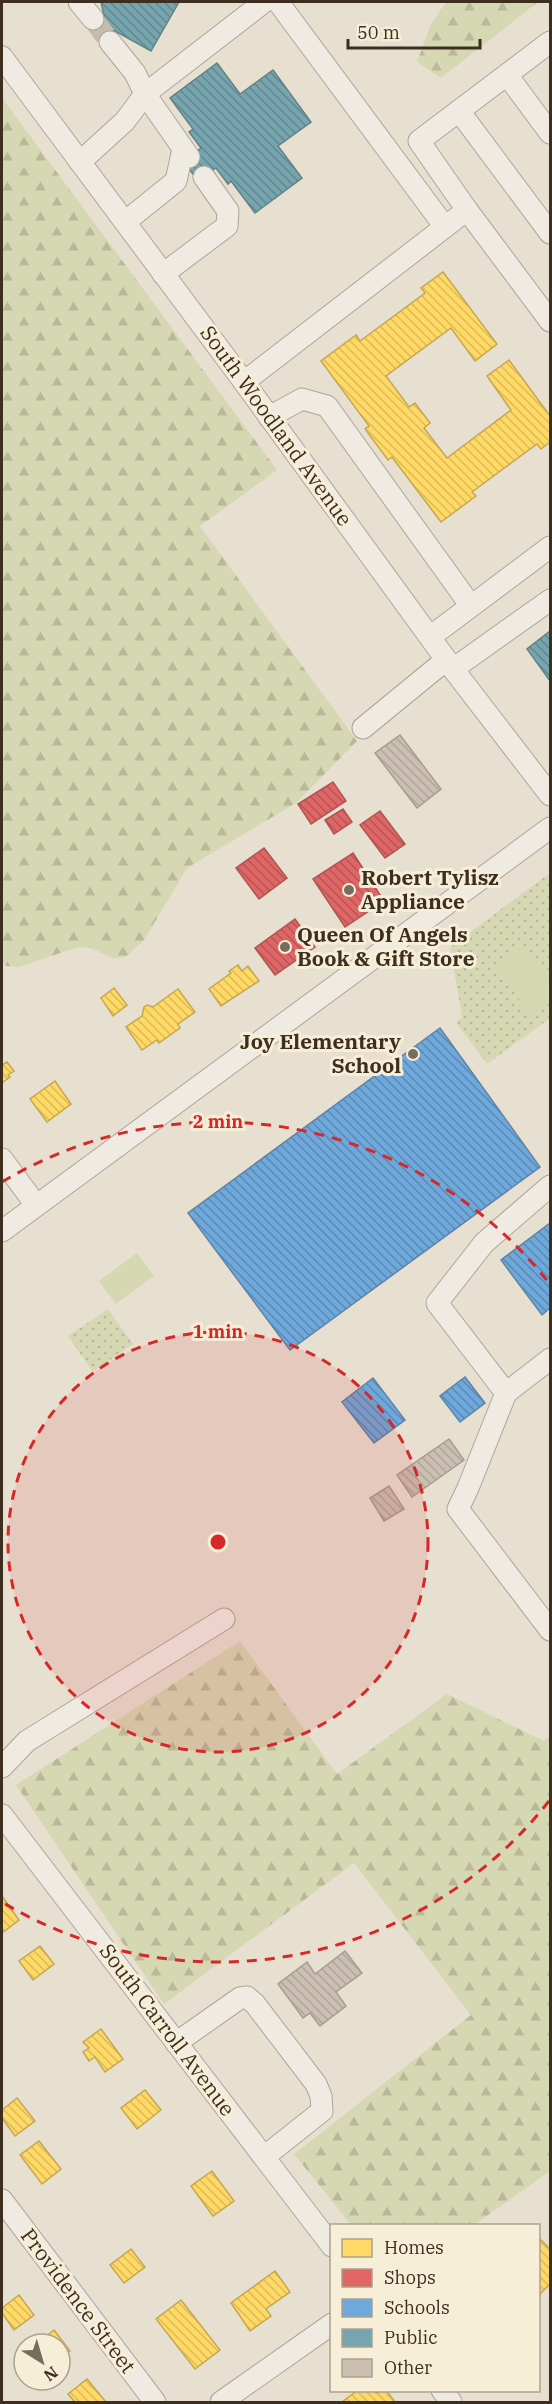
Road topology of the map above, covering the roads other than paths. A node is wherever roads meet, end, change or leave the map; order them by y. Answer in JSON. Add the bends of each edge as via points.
{"nodes":[{"id":1,"x":79,"y":2,"type":"edge"},
{"id":2,"x":264,"y":2,"type":"edge"},
{"id":3,"x":278,"y":2,"type":"edge"},
{"id":4,"x":93,"y":19,"type":"tunnel mouth"},
{"id":5,"x":111,"y":42,"type":"tunnel mouth"},
{"id":6,"x":550,"y":42,"type":"edge"},
{"id":7,"x":2,"y":57,"type":"edge"},
{"id":8,"x":507,"y":75,"type":"junction"},
{"id":9,"x":145,"y":93,"type":"junction"},
{"id":10,"x":459,"y":111,"type":"junction"},
{"id":11,"x":550,"y":133,"type":"edge"},
{"id":12,"x":80,"y":162,"type":"junction"},
{"id":13,"x":176,"y":181,"type":"junction"},
{"id":14,"x":467,"y":210,"type":"junction"},
{"id":15,"x":125,"y":222,"type":"junction"},
{"id":16,"x":445,"y":227,"type":"junction"},
{"id":17,"x":550,"y":233,"type":"edge"},
{"id":18,"x":163,"y":274,"type":"junction"},
{"id":19,"x":547,"y":310,"type":"edge"},
{"id":20,"x":244,"y":382,"type":"junction"},
{"id":21,"x":269,"y":417,"type":"junction"},
{"id":22,"x":550,"y":548,"type":"edge"},
{"id":23,"x":550,"y":600,"type":"edge"},
{"id":24,"x":471,"y":606,"type":"junction"},
{"id":25,"x":430,"y":637,"type":"junction"},
{"id":26,"x":450,"y":665,"type":"junction"},
{"id":27,"x":363,"y":728,"type":"dead end"},
{"id":28,"x":550,"y":795,"type":"edge"},
{"id":29,"x":550,"y":828,"type":"edge"},
{"id":30,"x":2,"y":1159,"type":"edge"},
{"id":31,"x":550,"y":1186,"type":"edge"},
{"id":32,"x":36,"y":1205,"type":"junction"},
{"id":33,"x":2,"y":1232,"type":"edge"},
{"id":34,"x":550,"y":1359,"type":"edge"},
{"id":35,"x":506,"y":1393,"type":"junction"},
{"id":36,"x":224,"y":1619,"type":"dead end"},
{"id":37,"x":550,"y":1630,"type":"edge"},
{"id":38,"x":2,"y":1767,"type":"edge"},
{"id":39,"x":2,"y":1815,"type":"edge"},
{"id":40,"x":176,"y":2043,"type":"junction"},
{"id":41,"x":264,"y":2157,"type":"junction"},
{"id":42,"x":2,"y":2200,"type":"edge"},
{"id":43,"x":330,"y":2243,"type":"edge"},
{"id":44,"x":330,"y":2325,"type":"edge"},
{"id":45,"x":155,"y":2403,"type":"edge"},
{"id":46,"x":221,"y":2403,"type":"edge"}],
"edges":[{"from":1,"to":4,"type":"street"},
{"from":2,"to":9,"type":"street"},
{"from":3,"to":16,"type":"street"},
{"from":5,"to":9,"type":"street"},
{"from":6,"to":8,"type":"street"},
{"from":7,"to":12,"type":"street","name":"South Woodland Avenue"},
{"from":8,"to":10,"type":"street"},
{"from":8,"to":11,"type":"street"},
{"from":9,"to":12,"type":"street","via":[[124,121]]},
{"from":9,"to":13,"type":"street","via":[[186,153]]},
{"from":10,"to":14,"type":"street","via":[[419,141]]},
{"from":10,"to":17,"type":"street"},
{"from":12,"to":15,"type":"street","name":"South Woodland Avenue"},
{"from":13,"to":15,"type":"street"},
{"from":13,"to":18,"type":"street","via":[[207,182],[228,211],[227,226]]},
{"from":14,"to":16,"type":"street"},
{"from":14,"to":19,"type":"street"},
{"from":15,"to":18,"type":"street","name":"South Woodland Avenue"},
{"from":16,"to":20,"type":"street"},
{"from":18,"to":20,"type":"street","name":"South Woodland Avenue"},
{"from":20,"to":21,"type":"street","name":"South Woodland Avenue"},
{"from":21,"to":24,"type":"street","via":[[302,399],[327,406]]},
{"from":21,"to":25,"type":"street","name":"South Woodland Avenue"},
{"from":22,"to":24,"type":"street"},
{"from":23,"to":26,"type":"street"},
{"from":24,"to":25,"type":"street"},
{"from":25,"to":26,"type":"street","name":"South Woodland Avenue"},
{"from":26,"to":27,"type":"street"},
{"from":26,"to":28,"type":"street","name":"South Woodland Avenue"},
{"from":29,"to":32,"type":"street"},
{"from":30,"to":32,"type":"street"},
{"from":31,"to":35,"type":"street","via":[[484,1243],[437,1304]]},
{"from":32,"to":33,"type":"street"},
{"from":34,"to":35,"type":"street"},
{"from":35,"to":37,"type":"street","via":[[458,1509]]},
{"from":36,"to":38,"type":"street","via":[[27,1741]]},
{"from":39,"to":40,"type":"street","name":"South Carroll Avenue"},
{"from":40,"to":41,"type":"street","name":"South Carroll Avenue"},
{"from":40,"to":41,"type":"street","via":[[240,1998],[247,1997],[255,2004],[316,2084],[322,2111]]},
{"from":41,"to":43,"type":"street","name":"South Carroll Avenue"},
{"from":42,"to":45,"type":"street","name":"Providence Street"},
{"from":44,"to":46,"type":"street"}]}
